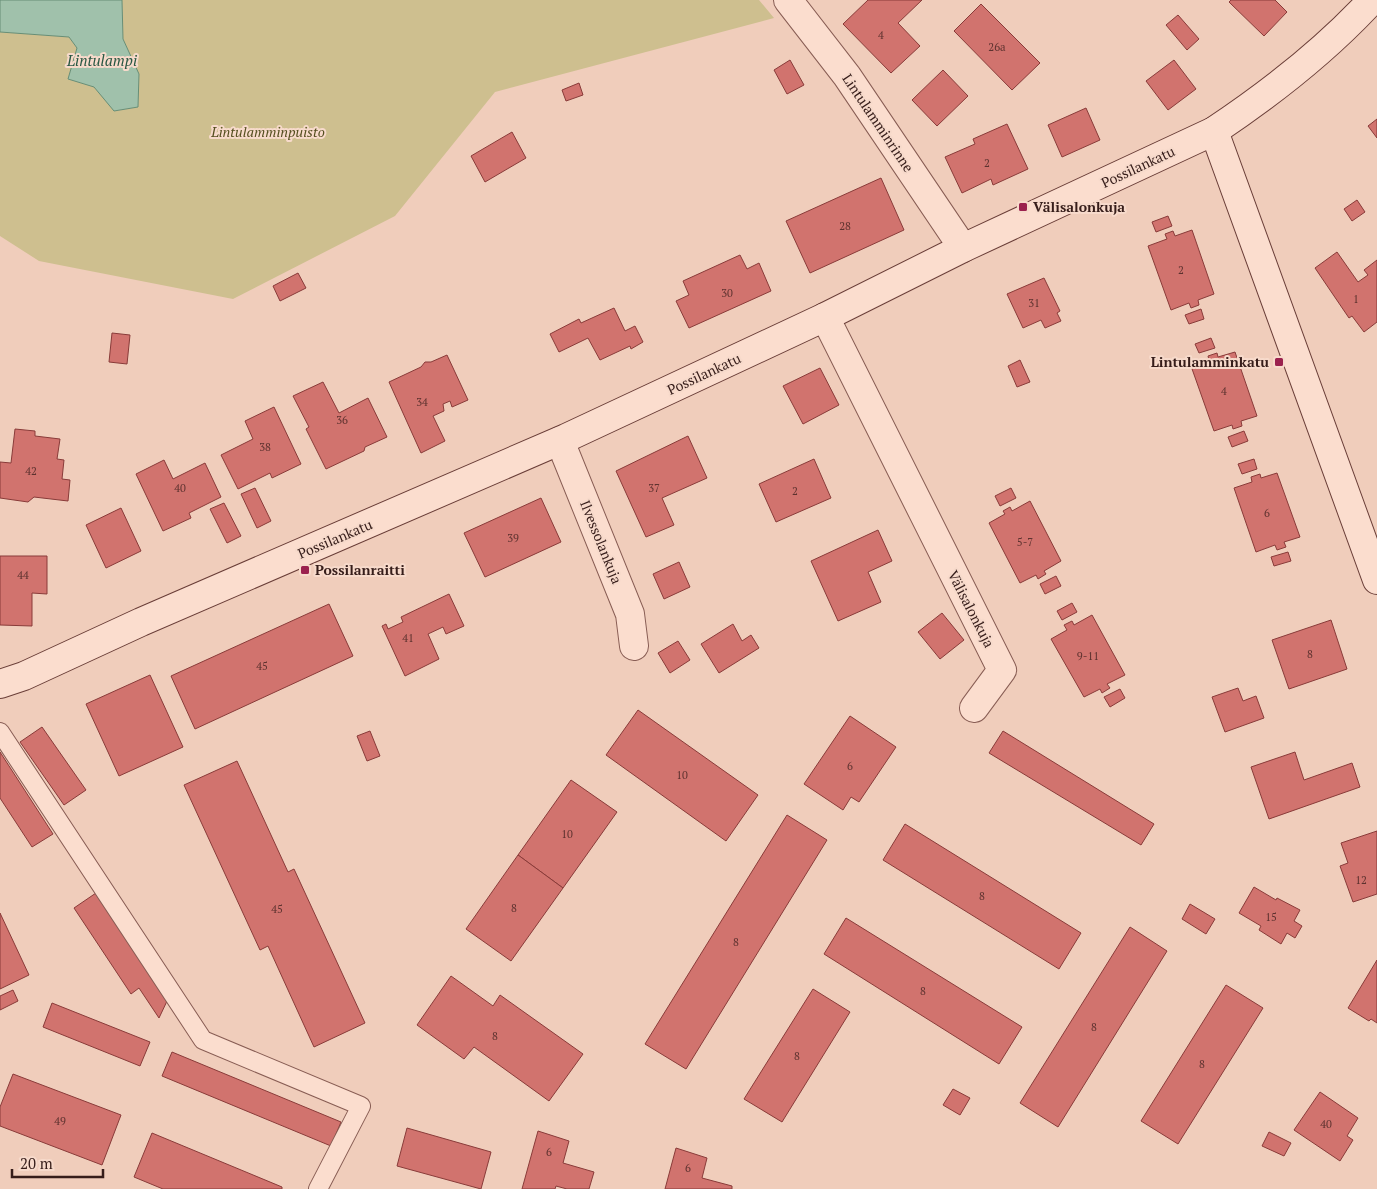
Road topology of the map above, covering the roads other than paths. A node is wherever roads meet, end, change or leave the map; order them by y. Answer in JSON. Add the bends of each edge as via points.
{"nodes":[{"id":1,"x":788,"y":0,"type":"edge"},
{"id":2,"x":1372,"y":0,"type":"edge"},
{"id":3,"x":1214,"y":131,"type":"junction"},
{"id":4,"x":963,"y":248,"type":"junction"},
{"id":5,"x":825,"y":317,"type":"junction"},
{"id":6,"x":560,"y":441,"type":"junction"},
{"id":7,"x":1377,"y":580,"type":"edge"},
{"id":8,"x":634,"y":646,"type":"dead end"},
{"id":9,"x":0,"y":684,"type":"edge"},
{"id":10,"x":974,"y":708,"type":"dead end"},
{"id":11,"x":0,"y":732,"type":"edge"},
{"id":12,"x":318,"y":1189,"type":"edge"}],
"edges":[{"from":1,"to":4,"type":"street","name":"Lintulamminrinne","via":[[847,76]]},
{"from":2,"to":3,"type":"street","name":"Possilankatu","via":[[1300,68]]},
{"from":3,"to":4,"type":"street","name":"Possilankatu"},
{"from":3,"to":7,"type":"street"},
{"from":4,"to":5,"type":"street","name":"Possilankatu"},
{"from":5,"to":6,"type":"street","name":"Possilankatu"},
{"from":5,"to":10,"type":"street","name":"Välisalonkuja","via":[[1002,670]]},
{"from":6,"to":8,"type":"street","name":"Ilvessolankuja","via":[[630,614]]},
{"from":6,"to":9,"type":"street","name":"Possilankatu"},
{"from":11,"to":12,"type":"lane","via":[[203,1040],[362,1106]]}]}
